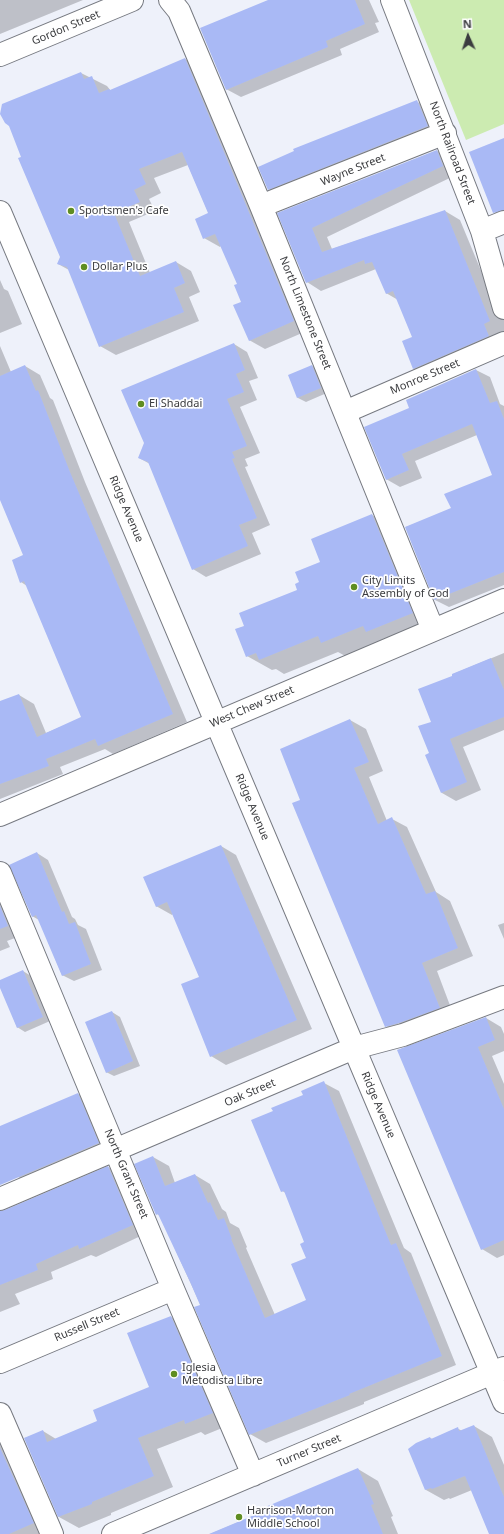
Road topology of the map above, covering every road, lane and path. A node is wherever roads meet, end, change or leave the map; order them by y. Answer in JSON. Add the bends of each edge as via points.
{"nodes":[{"id":1,"x":132,"y":0,"type":"edge"},
{"id":2,"x":170,"y":0,"type":"edge"},
{"id":3,"x":392,"y":0,"type":"edge"},
{"id":4,"x":0,"y":55,"type":"edge"},
{"id":5,"x":445,"y":133,"type":"junction"},
{"id":6,"x":261,"y":206,"type":"junction"},
{"id":7,"x":0,"y":212,"type":"edge"},
{"id":8,"x":504,"y":222,"type":"edge"},
{"id":9,"x":482,"y":231,"type":"junction"},
{"id":10,"x":504,"y":308,"type":"edge"},
{"id":11,"x":504,"y":343,"type":"edge"},
{"id":12,"x":345,"y":412,"type":"junction"},
{"id":13,"x":504,"y":600,"type":"edge"},
{"id":14,"x":433,"y":630,"type":"junction"},
{"id":15,"x":216,"y":723,"type":"junction"},
{"id":16,"x":0,"y":815,"type":"edge"},
{"id":17,"x":0,"y":873,"type":"edge"},
{"id":18,"x":504,"y":996,"type":"edge"},
{"id":19,"x":354,"y":1048,"type":"junction"},
{"id":20,"x":116,"y":1150,"type":"junction"},
{"id":21,"x":0,"y":1198,"type":"edge"},
{"id":22,"x":173,"y":1289,"type":"junction"},
{"id":23,"x":0,"y":1362,"type":"edge"},
{"id":24,"x":498,"y":1371,"type":"edge"},
{"id":25,"x":504,"y":1402,"type":"edge"},
{"id":26,"x":0,"y":1414,"type":"edge"},
{"id":27,"x":253,"y":1475,"type":"junction"},
{"id":28,"x":52,"y":1534,"type":"edge"},
{"id":29,"x":113,"y":1534,"type":"edge"}],
"edges":[{"from":1,"to":4,"type":"street","name":"Gordon Street"},
{"from":2,"to":6,"type":"street","name":"North Limestone Street","via":[[179,11]]},
{"from":3,"to":5,"type":"street","name":"North Railroad Street"},
{"from":5,"to":6,"type":"street","name":"Wayne Street"},
{"from":5,"to":9,"type":"street","name":"North Railroad Street"},
{"from":6,"to":12,"type":"street","name":"North Limestone Street"},
{"from":7,"to":15,"type":"street","name":"Ridge Avenue"},
{"from":8,"to":9,"type":"street"},
{"from":9,"to":10,"type":"street","name":"North Railroad Street"},
{"from":11,"to":12,"type":"street","name":"Monroe Street"},
{"from":12,"to":14,"type":"street","name":"North Limestone Street"},
{"from":13,"to":14,"type":"street","name":"West Chew Street"},
{"from":14,"to":15,"type":"street","name":"West Chew Street"},
{"from":15,"to":16,"type":"street","name":"West Chew Street"},
{"from":15,"to":19,"type":"street","name":"Ridge Avenue"},
{"from":17,"to":20,"type":"street","name":"North Grant Street"},
{"from":18,"to":19,"type":"street","name":"Oak Street","via":[[403,1035]]},
{"from":19,"to":20,"type":"street","name":"Oak Street"},
{"from":19,"to":24,"type":"street","name":"Ridge Avenue"},
{"from":20,"to":21,"type":"street","name":"Oak Street"},
{"from":20,"to":22,"type":"street","name":"North Grant Street"},
{"from":22,"to":23,"type":"street","name":"Russell Street"},
{"from":22,"to":27,"type":"street","name":"North Grant Street"},
{"from":24,"to":25,"type":"street","name":"Ridge Avenue"},
{"from":24,"to":27,"type":"street","name":"Turner Street"},
{"from":26,"to":28,"type":"street"},
{"from":27,"to":29,"type":"street","name":"Turner Street"}]}
